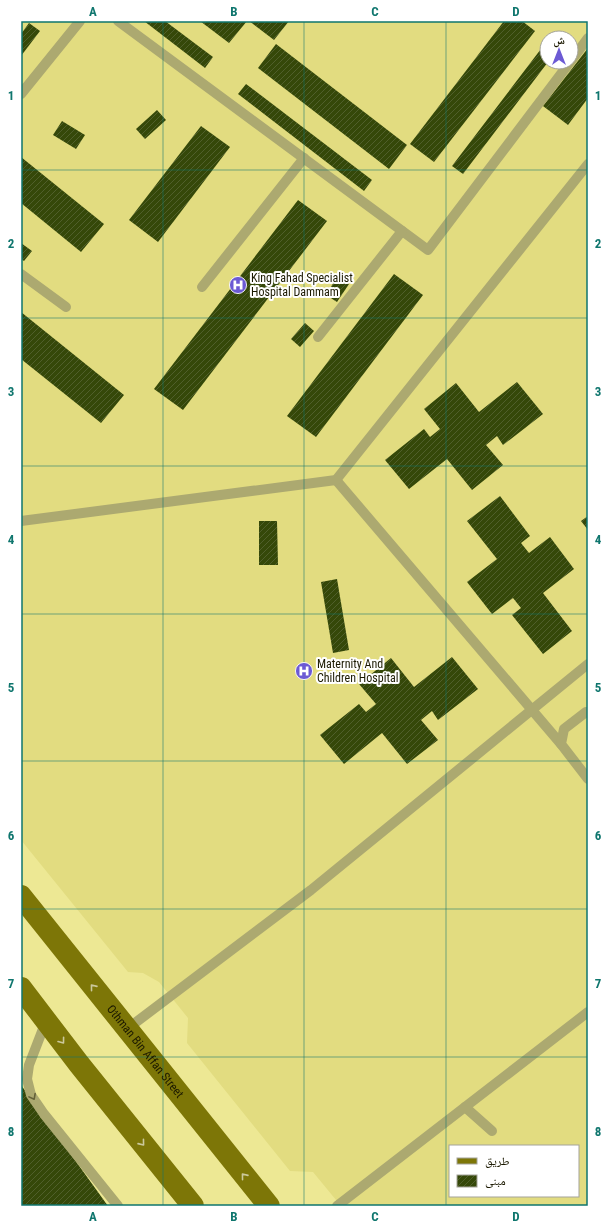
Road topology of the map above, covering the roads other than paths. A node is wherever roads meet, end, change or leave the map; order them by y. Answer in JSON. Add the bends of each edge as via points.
{"nodes":[{"id":1,"x":80,"y":21,"type":"edge"},
{"id":2,"x":118,"y":21,"type":"edge"},
{"id":3,"x":588,"y":38,"type":"edge"},
{"id":4,"x":579,"y":50,"type":"edge"},
{"id":5,"x":563,"y":70,"type":"edge"},
{"id":6,"x":21,"y":94,"type":"edge"},
{"id":7,"x":304,"y":158,"type":"junction"},
{"id":8,"x":588,"y":164,"type":"edge"},
{"id":9,"x":402,"y":231,"type":"junction"},
{"id":10,"x":21,"y":274,"type":"edge"},
{"id":11,"x":202,"y":287,"type":"dead end"},
{"id":12,"x":66,"y":307,"type":"dead end"},
{"id":13,"x":318,"y":337,"type":"dead end"},
{"id":14,"x":336,"y":480,"type":"junction"},
{"id":15,"x":21,"y":520,"type":"edge"},
{"id":16,"x":588,"y":664,"type":"edge"},
{"id":17,"x":532,"y":709,"type":"junction"},
{"id":18,"x":588,"y":712,"type":"edge"},
{"id":19,"x":561,"y":744,"type":"junction"},
{"id":20,"x":588,"y":779,"type":"edge"},
{"id":21,"x":21,"y":896,"type":"edge"},
{"id":22,"x":21,"y":988,"type":"edge"},
{"id":23,"x":587,"y":1014,"type":"edge"},
{"id":24,"x":46,"y":1020,"type":"junction"},
{"id":25,"x":127,"y":1029,"type":"junction"},
{"id":26,"x":465,"y":1107,"type":"junction"},
{"id":27,"x":492,"y":1131,"type":"dead end"},
{"id":28,"x":118,"y":1206,"type":"edge"},
{"id":29,"x":193,"y":1206,"type":"edge"},
{"id":30,"x":269,"y":1206,"type":"edge"},
{"id":31,"x":337,"y":1206,"type":"edge"}],
"edges":[{"from":1,"to":6,"type":"lane"},
{"from":2,"to":7,"type":"lane"},
{"from":3,"to":4,"type":"lane"},
{"from":5,"to":9,"type":"lane","via":[[428,250]]},
{"from":7,"to":9,"type":"lane"},
{"from":7,"to":11,"type":"lane"},
{"from":8,"to":14,"type":"lane"},
{"from":9,"to":13,"type":"lane"},
{"from":10,"to":12,"type":"lane"},
{"from":14,"to":15,"type":"lane"},
{"from":14,"to":17,"type":"lane"},
{"from":16,"to":17,"type":"lane"},
{"from":17,"to":19,"type":"lane"},
{"from":17,"to":25,"type":"lane","via":[[311,890]]},
{"from":18,"to":19,"type":"lane","via":[[564,729]]},
{"from":19,"to":20,"type":"lane"},
{"from":25,"to":21,"type":"main road","name":"Othman Bin Affan Street","one_way":true},
{"from":22,"to":24,"type":"main road"},
{"from":23,"to":26,"type":"lane"},
{"from":24,"to":28,"type":"lane","one_way":true,"via":[[29,1064],[27,1079],[31,1095]]},
{"from":24,"to":29,"type":"main road","one_way":true},
{"from":30,"to":25,"type":"main road","name":"Othman Bin Affan Street","one_way":true},
{"from":26,"to":27,"type":"lane"},
{"from":26,"to":31,"type":"lane"}]}
